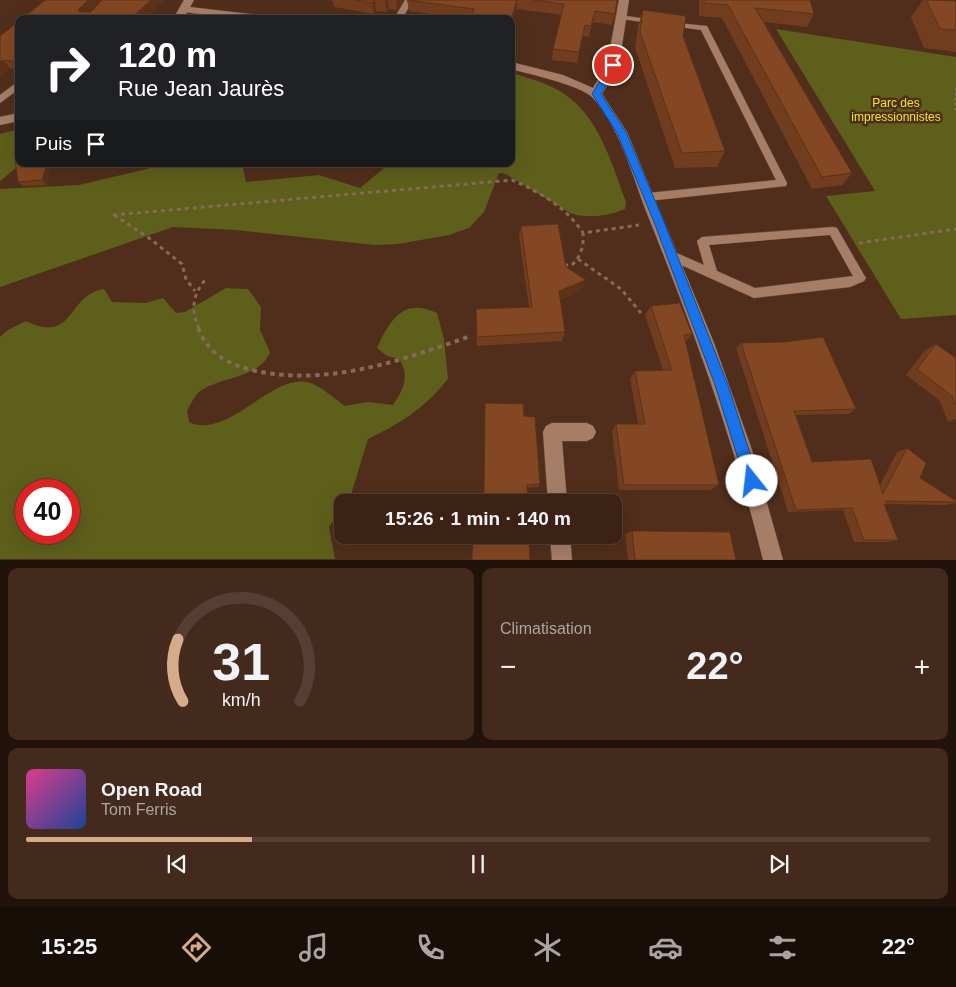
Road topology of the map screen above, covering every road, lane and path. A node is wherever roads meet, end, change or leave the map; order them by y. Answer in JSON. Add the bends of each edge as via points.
{"nodes":[{"id":1,"x":409,"y":0,"type":"edge"},
{"id":2,"x":624,"y":0,"type":"edge"},
{"id":3,"x":186,"y":5,"type":"edge"},
{"id":4,"x":142,"y":13,"type":"edge"},
{"id":5,"x":153,"y":15,"type":"edge"},
{"id":6,"x":244,"y":15,"type":"edge"},
{"id":7,"x":400,"y":15,"type":"edge"},
{"id":8,"x":622,"y":17,"type":"junction"},
{"id":9,"x":515,"y":66,"type":"edge"},
{"id":10,"x":15,"y":87,"type":"edge"},
{"id":11,"x":956,"y":88,"type":"edge"},
{"id":12,"x":596,"y":94,"type":"junction"},
{"id":13,"x":0,"y":100,"type":"edge"},
{"id":14,"x":956,"y":113,"type":"edge"},
{"id":15,"x":15,"y":118,"type":"edge"},
{"id":16,"x":0,"y":121,"type":"edge"},
{"id":17,"x":648,"y":197,"type":"junction"},
{"id":18,"x":659,"y":222,"type":"junction"},
{"id":19,"x":956,"y":229,"type":"edge"},
{"id":20,"x":583,"y":233,"type":"junction"},
{"id":21,"x":855,"y":244,"type":"dead end"},
{"id":22,"x":672,"y":256,"type":"junction"},
{"id":23,"x":578,"y":259,"type":"junction"},
{"id":24,"x":564,"y":265,"type":"edge"},
{"id":25,"x":712,"y":274,"type":"junction"},
{"id":26,"x":205,"y":280,"type":"dead end"},
{"id":27,"x":195,"y":291,"type":"junction"},
{"id":28,"x":641,"y":313,"type":"dead end"},
{"id":29,"x":468,"y":337,"type":"dead end"},
{"id":30,"x":587,"y":432,"type":"dead end"},
{"id":31,"x":557,"y":494,"type":"edge"},
{"id":32,"x":561,"y":544,"type":"edge"},
{"id":33,"x":562,"y":560,"type":"edge"},
{"id":34,"x":773,"y":560,"type":"edge"}],
"edges":[{"from":1,"to":7,"type":"lane"},
{"from":2,"to":8,"type":"street"},
{"from":3,"to":6,"type":"street"},
{"from":4,"to":5,"type":"path"},
{"from":8,"to":12,"type":"street","via":[[613,65]]},
{"from":8,"to":17,"type":"lane","via":[[704,28],[782,183]]},
{"from":9,"to":12,"type":"street","via":[[560,78]]},
{"from":10,"to":13,"type":"lane"},
{"from":11,"to":14,"type":"path"},
{"from":12,"to":17,"type":"street","via":[[621,132]]},
{"from":15,"to":16,"type":"street"},
{"from":17,"to":18,"type":"street"},
{"from":18,"to":20,"type":"path"},
{"from":18,"to":22,"type":"street"},
{"from":19,"to":21,"type":"path"},
{"from":20,"to":23,"type":"path"},
{"from":20,"to":27,"type":"path","via":[[559,206],[512,180],[113,215],[182,264],[186,279]]},
{"from":22,"to":25,"type":"lane"},
{"from":22,"to":34,"type":"street","via":[[722,385]]},
{"from":23,"to":24,"type":"path","via":[[572,265]]},
{"from":23,"to":28,"type":"path","via":[[618,286]]},
{"from":25,"to":25,"type":"lane","via":[[702,241],[833,231],[860,278],[850,282],[754,293]]},
{"from":26,"to":27,"type":"path"},
{"from":27,"to":29,"type":"path","via":[[192,305],[199,332],[210,352],[235,366],[264,374],[301,378],[356,372]]},
{"from":30,"to":31,"type":"street","via":[[552,432]]},
{"from":32,"to":33,"type":"street"}]}
